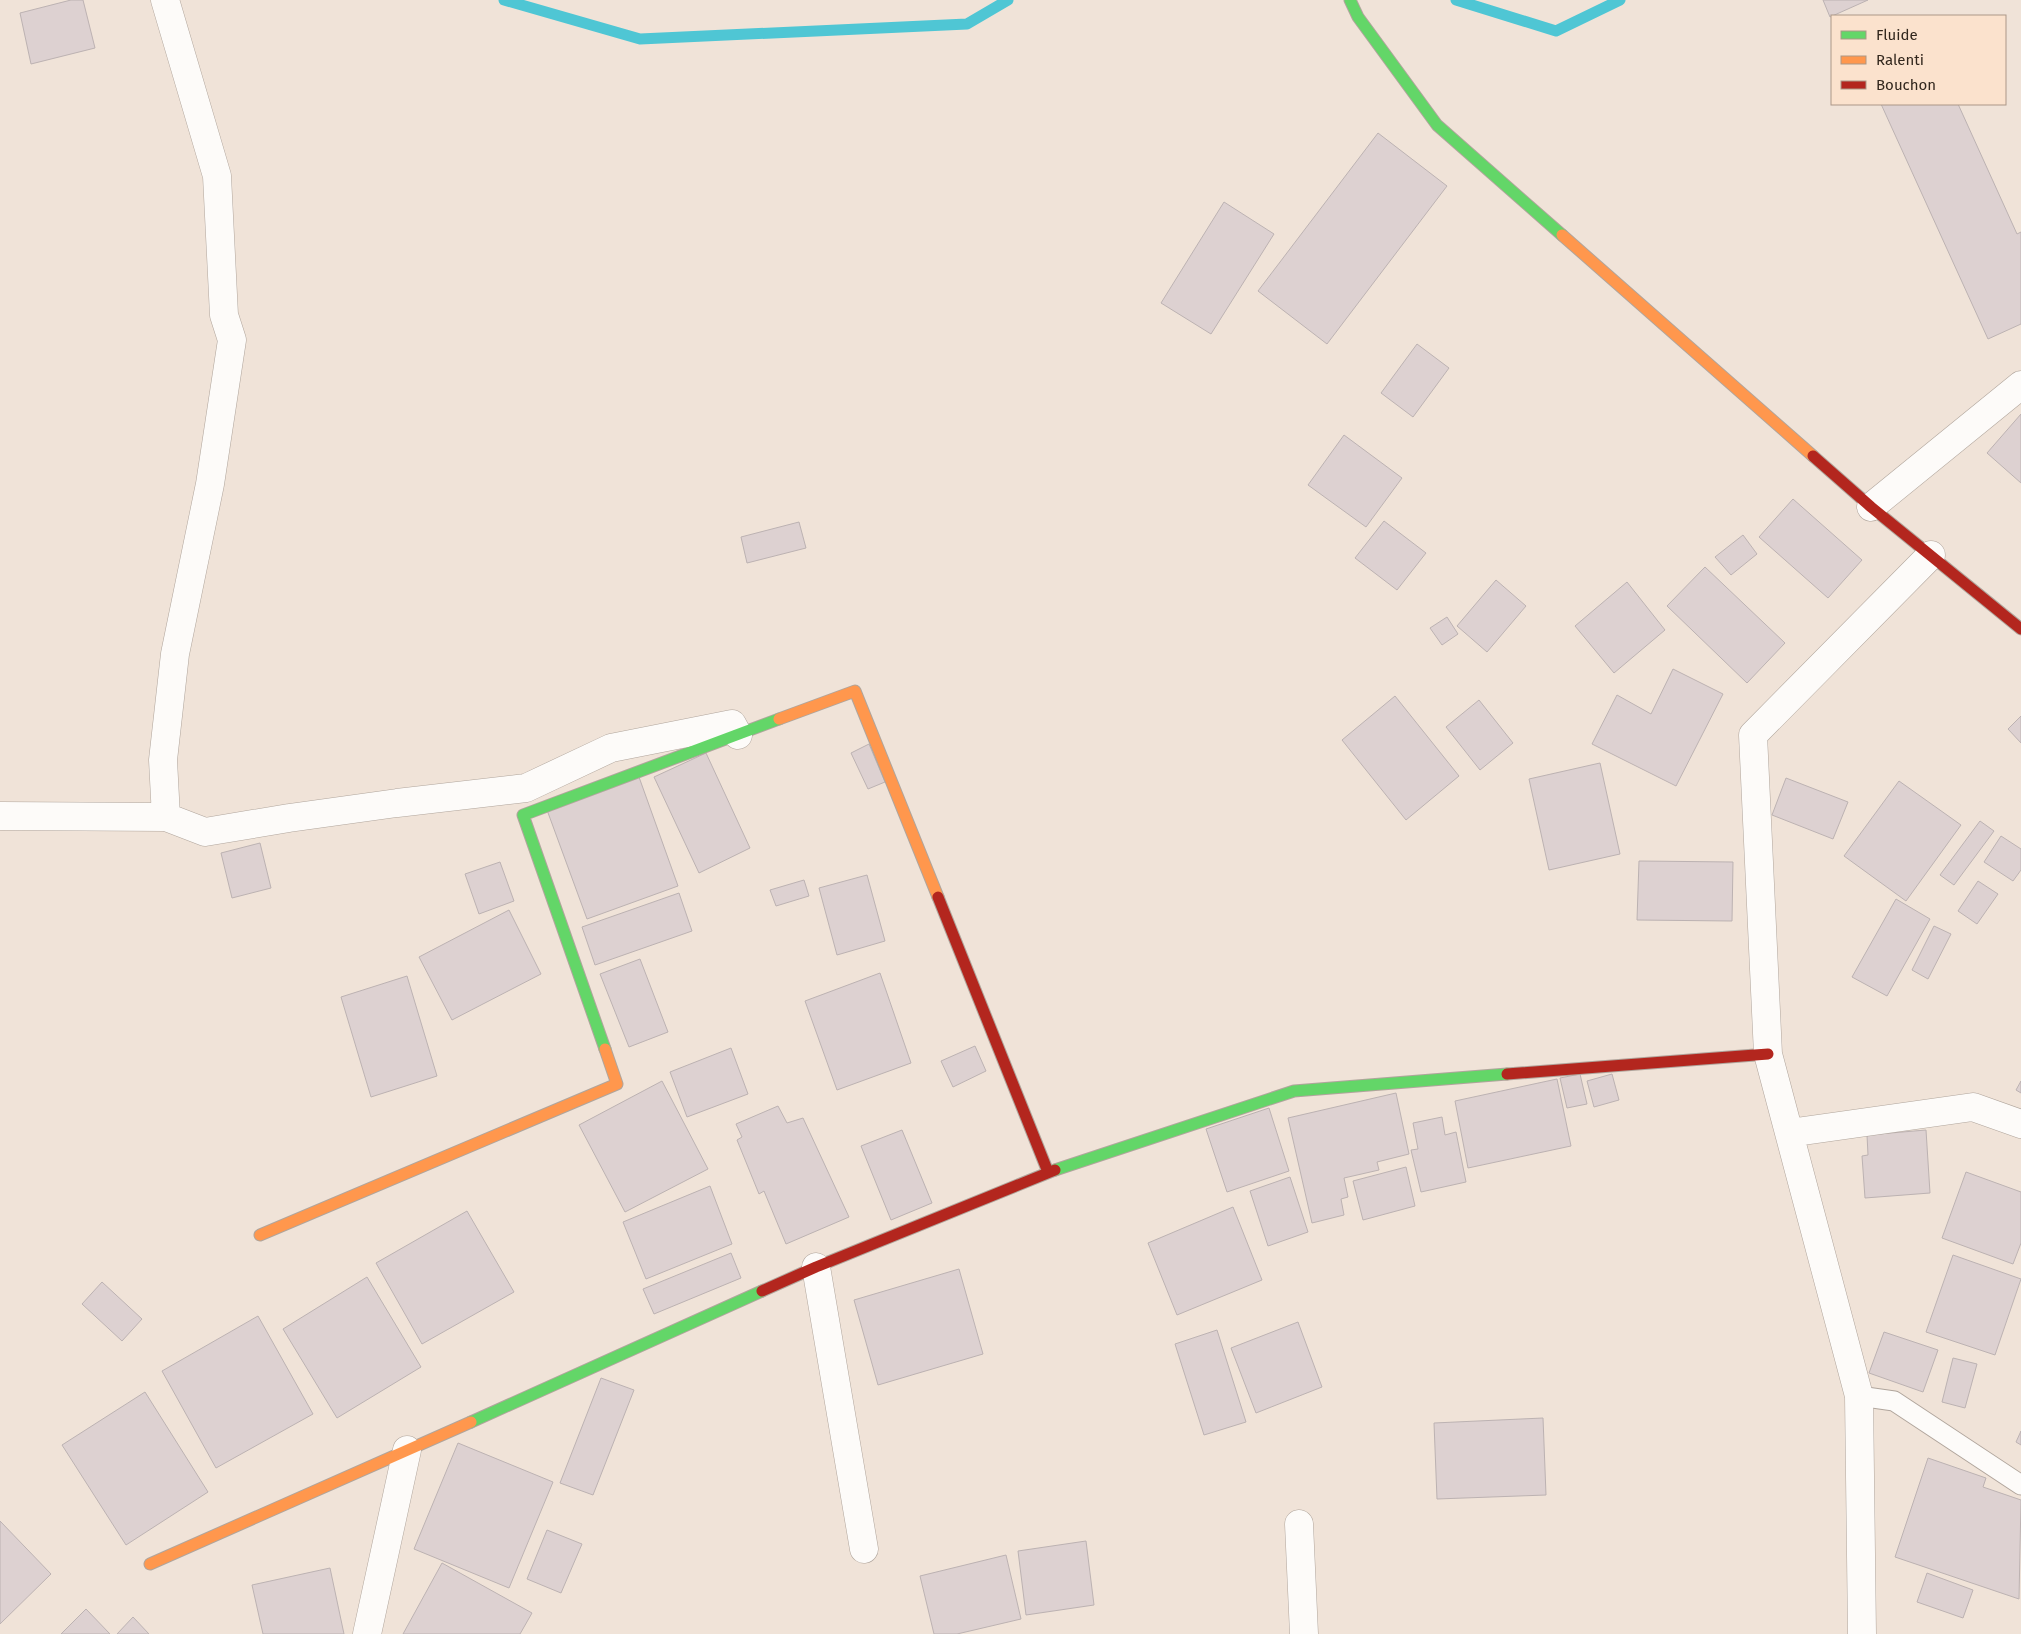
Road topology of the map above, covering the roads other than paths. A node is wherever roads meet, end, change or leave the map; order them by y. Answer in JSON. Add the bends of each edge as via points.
{"nodes":[{"id":1,"x":165,"y":0,"type":"edge"},
{"id":2,"x":1350,"y":0,"type":"edge"},
{"id":3,"x":2021,"y":385,"type":"edge"},
{"id":4,"x":1871,"y":507,"type":"junction"},
{"id":5,"x":1931,"y":555,"type":"junction"},
{"id":6,"x":2021,"y":629,"type":"edge"},
{"id":7,"x":738,"y":735,"type":"junction"},
{"id":8,"x":0,"y":816,"type":"edge"},
{"id":9,"x":166,"y":817,"type":"junction"},
{"id":10,"x":1768,"y":1054,"type":"junction"},
{"id":11,"x":2021,"y":1124,"type":"edge"},
{"id":12,"x":1789,"y":1133,"type":"junction"},
{"id":13,"x":1048,"y":1172,"type":"junction"},
{"id":14,"x":260,"y":1235,"type":"dead end"},
{"id":15,"x":816,"y":1267,"type":"junction"},
{"id":16,"x":1859,"y":1396,"type":"junction"},
{"id":17,"x":407,"y":1450,"type":"junction"},
{"id":18,"x":2021,"y":1485,"type":"edge"},
{"id":19,"x":1298,"y":1524,"type":"dead end"},
{"id":20,"x":864,"y":1549,"type":"dead end"},
{"id":21,"x":150,"y":1564,"type":"dead end"},
{"id":22,"x":367,"y":1634,"type":"edge"},
{"id":23,"x":1304,"y":1634,"type":"edge"},
{"id":24,"x":1862,"y":1634,"type":"edge"}],
"edges":[{"from":1,"to":9,"type":"street","via":[[218,176],[224,315],[232,340],[210,484],[174,654],[163,760]]},
{"from":2,"to":4,"type":"street","via":[[1358,17],[1437,125]]},
{"from":3,"to":4,"type":"street"},
{"from":4,"to":5,"type":"street"},
{"from":5,"to":6,"type":"street"},
{"from":5,"to":10,"type":"street","via":[[1753,735]]},
{"from":7,"to":9,"type":"street","via":[[732,724],[611,748],[526,788],[387,804],[205,832]]},
{"from":7,"to":13,"type":"street","via":[[854,692]]},
{"from":7,"to":14,"type":"street","via":[[523,815],[617,1084]]},
{"from":8,"to":9,"type":"street"},
{"from":10,"to":12,"type":"street"},
{"from":10,"to":13,"type":"street","via":[[1294,1091]]},
{"from":11,"to":12,"type":"street","via":[[1974,1107]]},
{"from":12,"to":16,"type":"street"},
{"from":13,"to":15,"type":"street"},
{"from":15,"to":17,"type":"street"},
{"from":15,"to":20,"type":"street"},
{"from":16,"to":18,"type":"lane","via":[[1894,1401]]},
{"from":16,"to":24,"type":"street"},
{"from":17,"to":21,"type":"street"},
{"from":17,"to":22,"type":"street"},
{"from":19,"to":23,"type":"street"}]}
